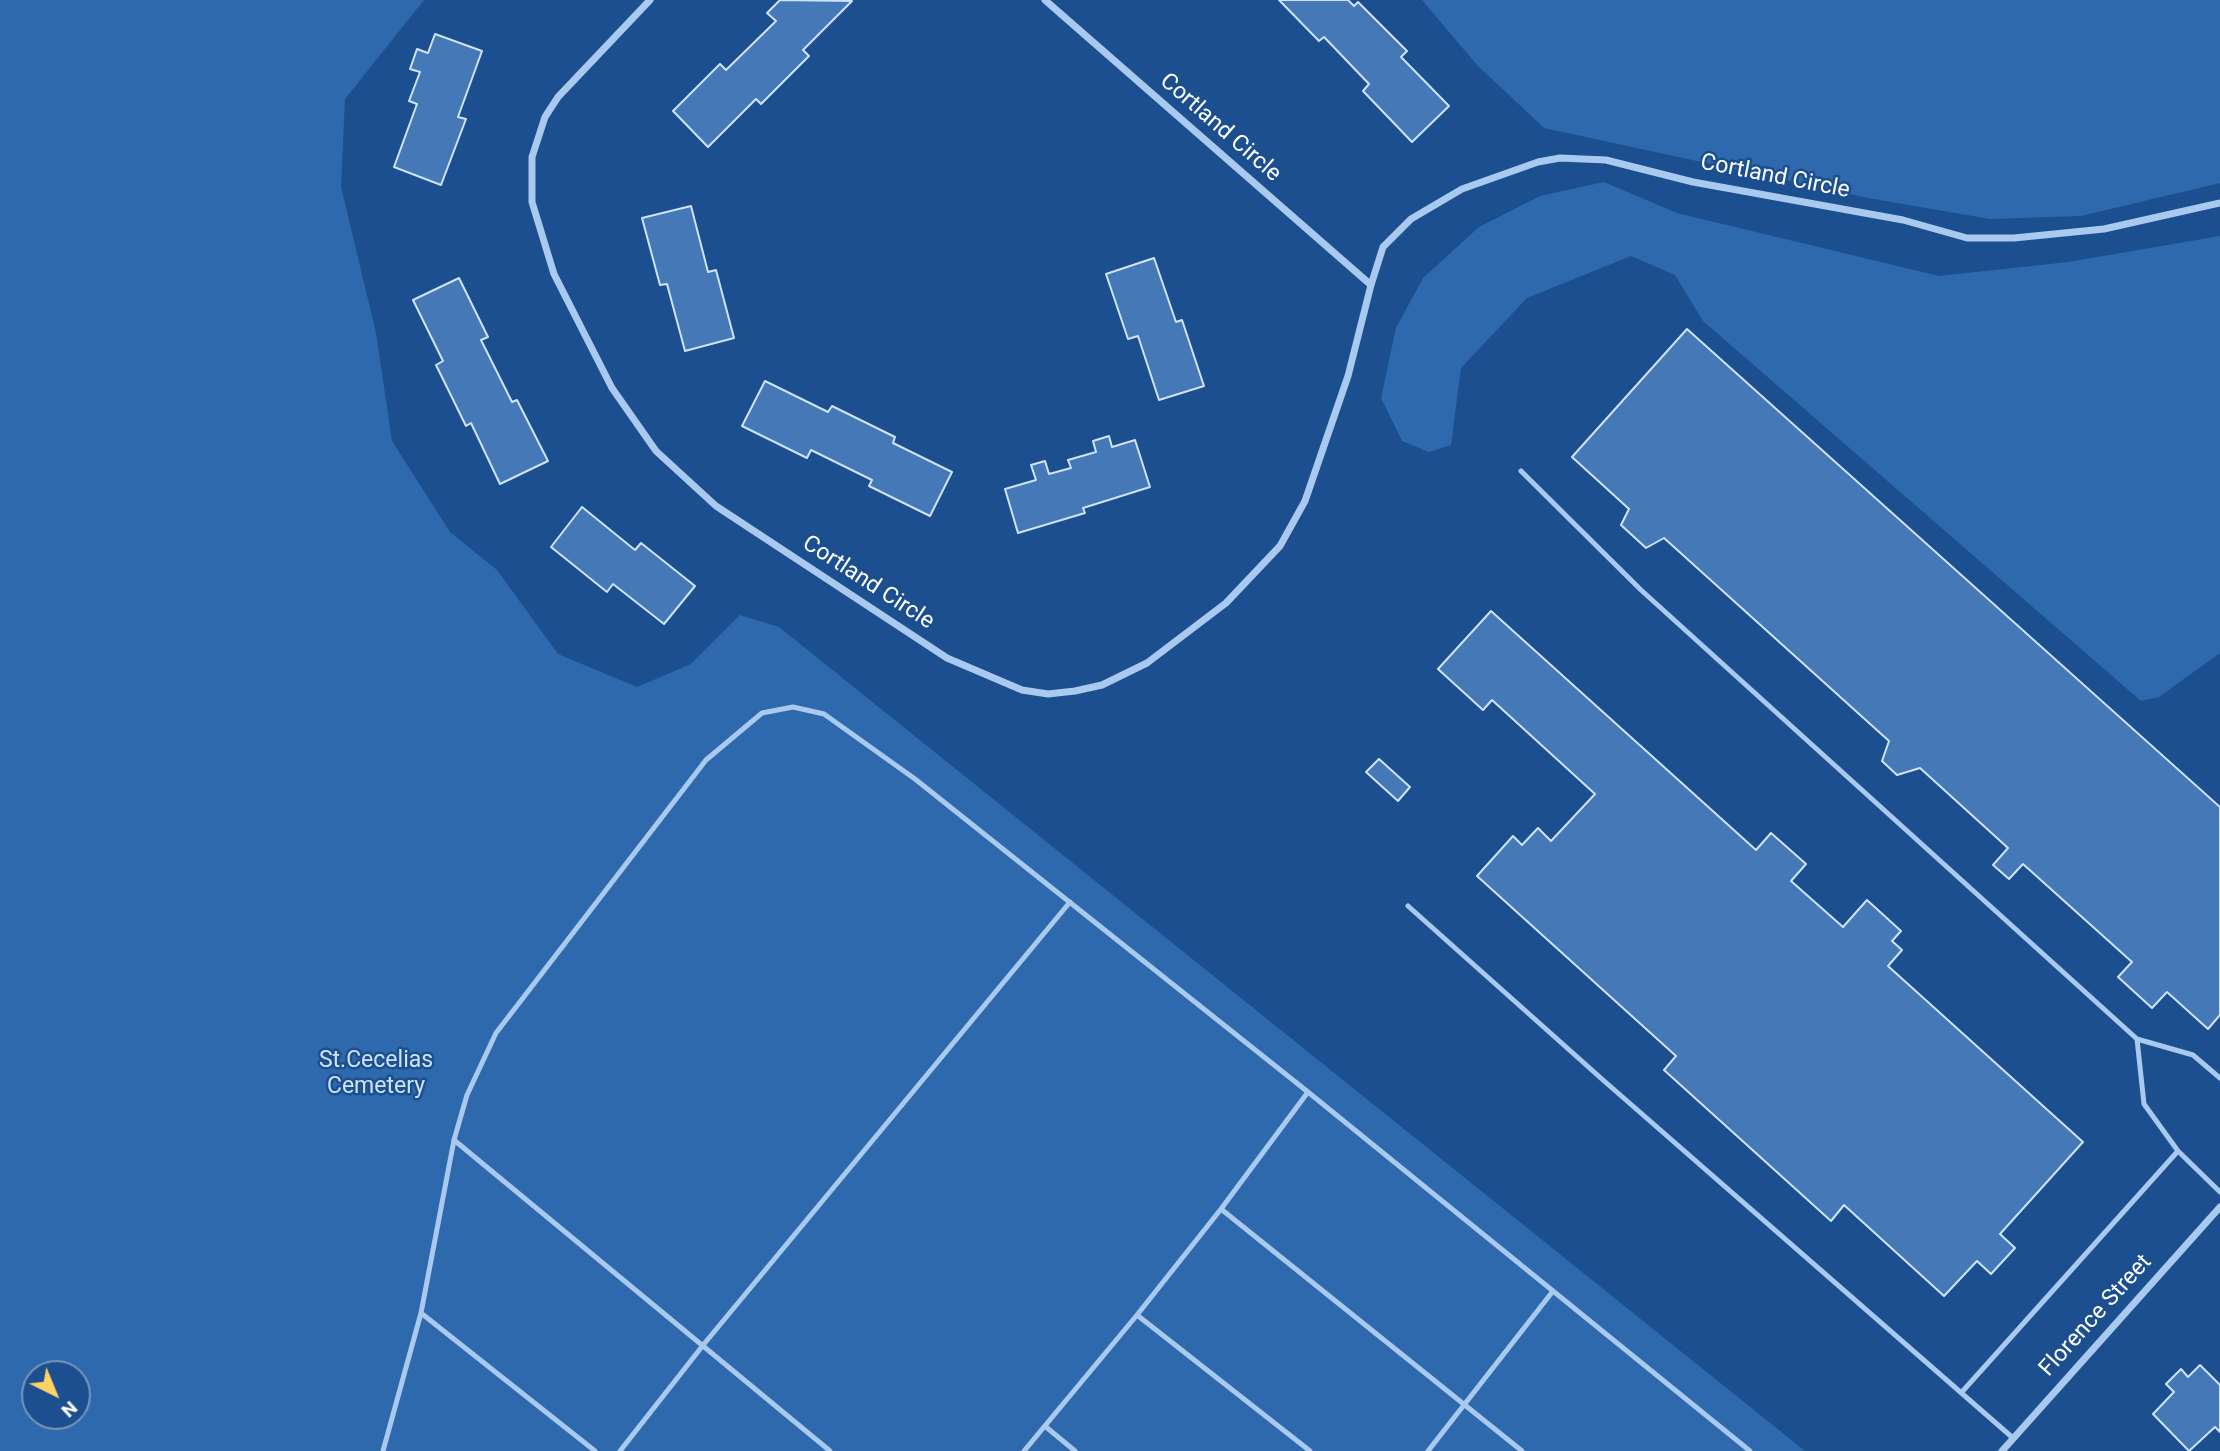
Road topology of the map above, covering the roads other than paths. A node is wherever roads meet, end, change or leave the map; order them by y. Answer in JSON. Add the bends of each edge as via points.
{"nodes":[{"id":1,"x":650,"y":0,"type":"edge"},
{"id":2,"x":1045,"y":0,"type":"edge"},
{"id":3,"x":2220,"y":202,"type":"edge"},
{"id":4,"x":1371,"y":285,"type":"junction"},
{"id":5,"x":1521,"y":471,"type":"dead end"},
{"id":6,"x":1070,"y":902,"type":"junction"},
{"id":7,"x":1408,"y":906,"type":"dead end"},
{"id":8,"x":2137,"y":1039,"type":"junction"},
{"id":9,"x":2220,"y":1078,"type":"edge"},
{"id":10,"x":1308,"y":1092,"type":"junction"},
{"id":11,"x":454,"y":1140,"type":"junction"},
{"id":12,"x":2178,"y":1151,"type":"junction"},
{"id":13,"x":2220,"y":1192,"type":"edge"},
{"id":14,"x":2220,"y":1208,"type":"edge"},
{"id":15,"x":1221,"y":1209,"type":"junction"},
{"id":16,"x":1553,"y":1291,"type":"junction"},
{"id":17,"x":421,"y":1313,"type":"junction"},
{"id":18,"x":1137,"y":1315,"type":"junction"},
{"id":19,"x":704,"y":1344,"type":"junction"},
{"id":20,"x":1961,"y":1393,"type":"junction"},
{"id":21,"x":1464,"y":1405,"type":"junction"},
{"id":22,"x":1046,"y":1427,"type":"junction"},
{"id":23,"x":2013,"y":1438,"type":"junction"},
{"id":24,"x":383,"y":1451,"type":"edge"},
{"id":25,"x":595,"y":1451,"type":"edge"},
{"id":26,"x":620,"y":1451,"type":"edge"},
{"id":27,"x":830,"y":1451,"type":"edge"},
{"id":28,"x":1024,"y":1451,"type":"edge"},
{"id":29,"x":1075,"y":1451,"type":"edge"},
{"id":30,"x":1310,"y":1451,"type":"edge"},
{"id":31,"x":1427,"y":1451,"type":"edge"},
{"id":32,"x":1522,"y":1451,"type":"edge"},
{"id":33,"x":1750,"y":1451,"type":"edge"},
{"id":34,"x":2001,"y":1451,"type":"edge"}],
"edges":[{"from":1,"to":4,"type":"street","name":"Cortland Circle","via":[[558,97],[545,117],[532,157],[532,202],[554,274],[612,388],[656,451],[716,506],[947,658],[1022,690],[1048,694],[1075,691],[1102,685],[1147,663],[1226,603],[1280,546],[1305,501],[1348,376]]},
{"from":2,"to":4,"type":"street","name":"Cortland Circle"},
{"from":3,"to":4,"type":"street","name":"Cortland Circle","via":[[2104,229],[1967,238],[1903,220],[1606,160],[1560,158],[1462,190],[1410,219],[1383,247]]},
{"from":5,"to":8,"type":"lane","via":[[1642,590]]},
{"from":6,"to":10,"type":"lane"},
{"from":6,"to":11,"type":"lane","via":[[915,779],[824,714],[793,707],[762,713],[706,760],[496,1033],[467,1095]]},
{"from":6,"to":19,"type":"lane"},
{"from":7,"to":20,"type":"lane"},
{"from":8,"to":9,"type":"lane","via":[[2193,1055]]},
{"from":8,"to":12,"type":"lane","via":[[2144,1104]]},
{"from":10,"to":15,"type":"lane"},
{"from":10,"to":16,"type":"lane"},
{"from":11,"to":17,"type":"lane"},
{"from":11,"to":19,"type":"lane"},
{"from":12,"to":13,"type":"lane"},
{"from":12,"to":20,"type":"lane"},
{"from":14,"to":23,"type":"street","name":"Florence Street"},
{"from":15,"to":18,"type":"lane"},
{"from":15,"to":21,"type":"lane"},
{"from":16,"to":21,"type":"lane"},
{"from":16,"to":33,"type":"lane"},
{"from":17,"to":24,"type":"lane"},
{"from":17,"to":25,"type":"lane"},
{"from":18,"to":22,"type":"lane"},
{"from":18,"to":30,"type":"lane"},
{"from":19,"to":26,"type":"lane"},
{"from":19,"to":27,"type":"lane"},
{"from":20,"to":23,"type":"lane"},
{"from":21,"to":31,"type":"lane"},
{"from":21,"to":32,"type":"lane"},
{"from":22,"to":28,"type":"lane"},
{"from":22,"to":29,"type":"lane"},
{"from":23,"to":34,"type":"street","name":"Florence Street"}]}
